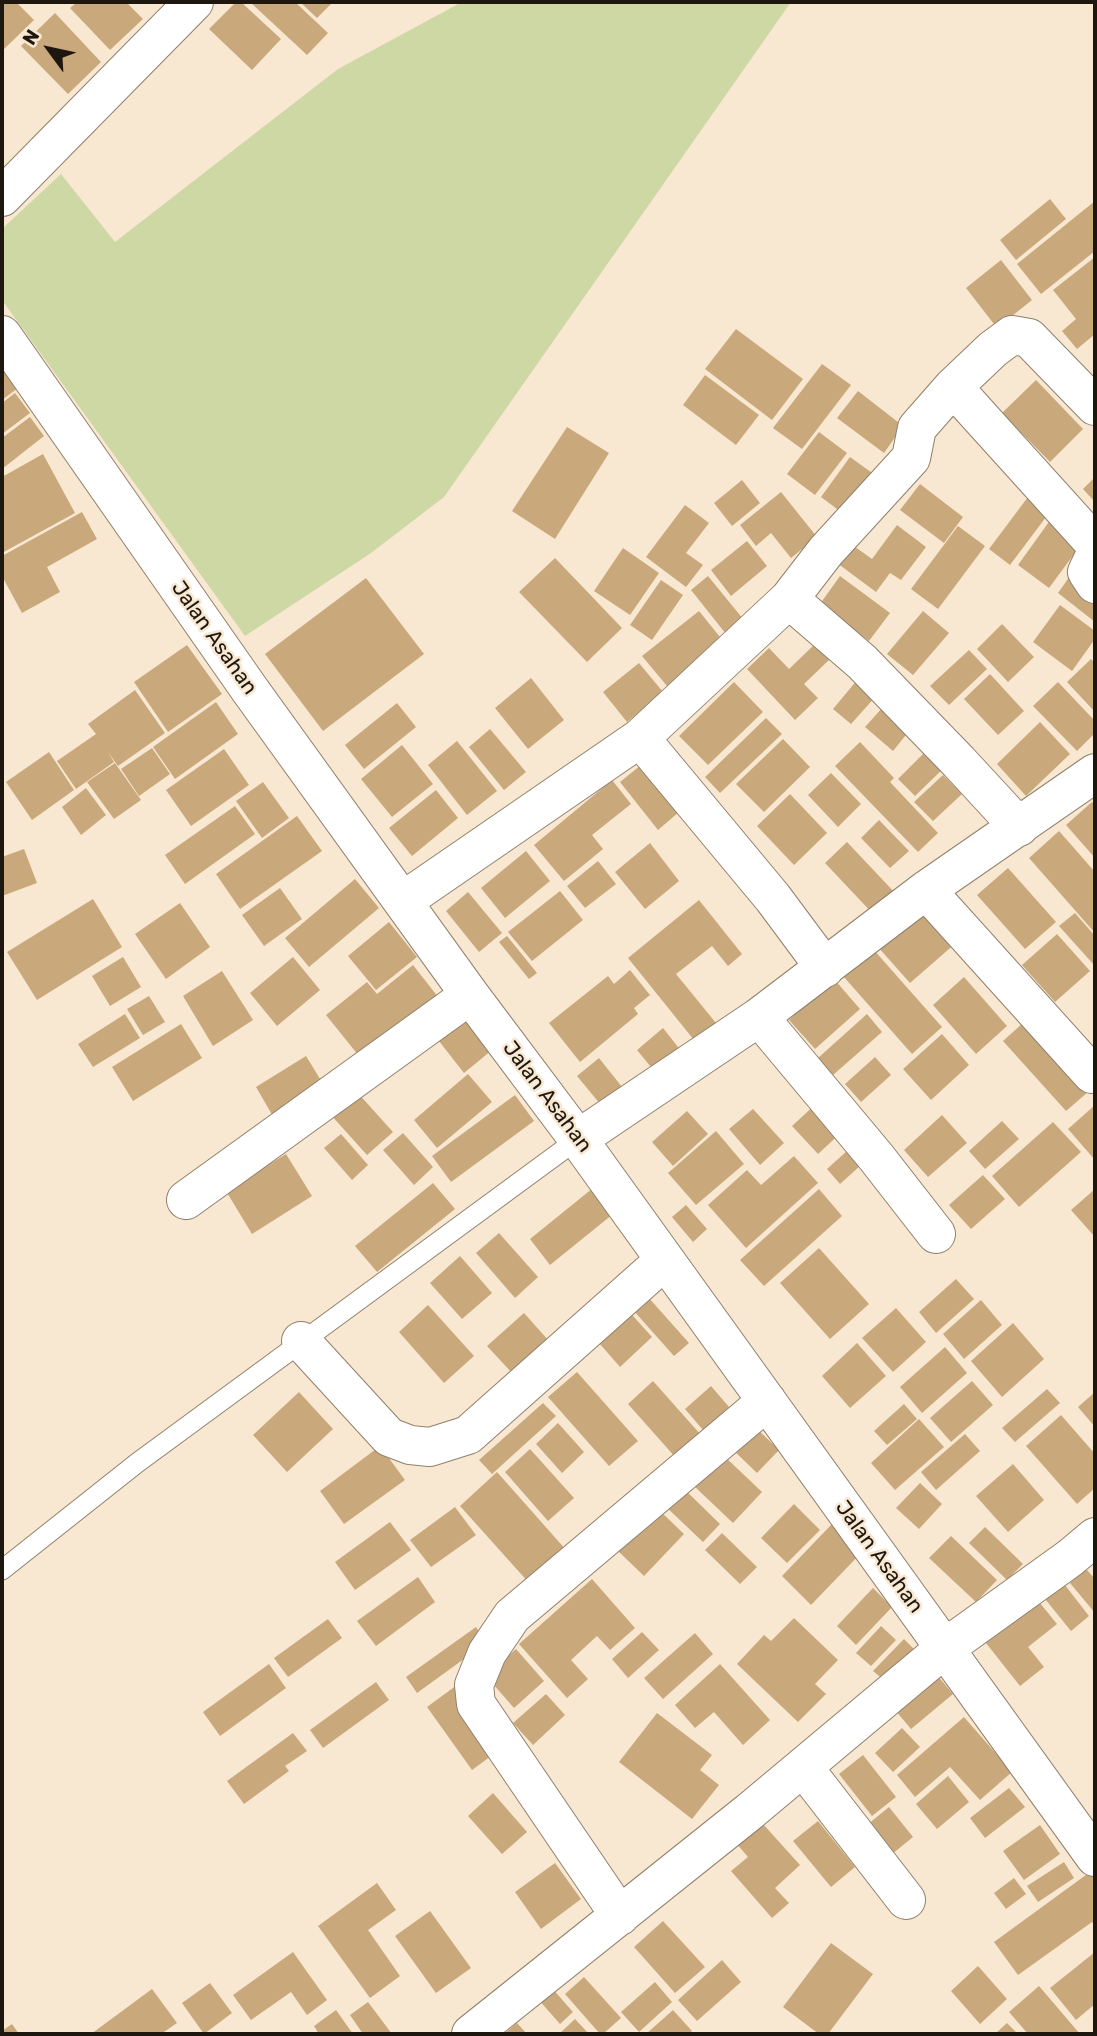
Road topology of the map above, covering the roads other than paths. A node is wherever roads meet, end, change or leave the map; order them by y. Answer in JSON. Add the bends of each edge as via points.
{"nodes":[{"id":1,"x":194,"y":2,"type":"edge"},
{"id":2,"x":2,"y":197,"type":"edge"},
{"id":3,"x":2,"y":335,"type":"edge"},
{"id":4,"x":953,"y":387,"type":"junction"},
{"id":5,"x":1095,"y":406,"type":"edge"},
{"id":6,"x":1095,"y":544,"type":"edge"},
{"id":7,"x":1095,"y":555,"type":"edge"},
{"id":8,"x":1095,"y":584,"type":"edge"},
{"id":9,"x":789,"y":599,"type":"junction"},
{"id":10,"x":640,"y":738,"type":"junction"},
{"id":11,"x":1095,"y":773,"type":"edge"},
{"id":12,"x":1019,"y":827,"type":"junction"},
{"id":13,"x":926,"y":890,"type":"junction"},
{"id":14,"x":402,"y":901,"type":"junction"},
{"id":15,"x":825,"y":968,"type":"junction"},
{"id":16,"x":470,"y":995,"type":"junction"},
{"id":17,"x":759,"y":1017,"type":"junction"},
{"id":18,"x":1092,"y":1074,"type":"dead end"},
{"id":19,"x":578,"y":1139,"type":"junction"},
{"id":20,"x":186,"y":1200,"type":"dead end"},
{"id":21,"x":936,"y":1234,"type":"dead end"},
{"id":22,"x":665,"y":1260,"type":"junction"},
{"id":23,"x":301,"y":1341,"type":"junction"},
{"id":24,"x":767,"y":1401,"type":"junction"},
{"id":25,"x":1095,"y":1537,"type":"edge"},
{"id":26,"x":2,"y":1570,"type":"edge"},
{"id":27,"x":945,"y":1648,"type":"junction"},
{"id":28,"x":803,"y":1767,"type":"junction"},
{"id":29,"x":1095,"y":1857,"type":"edge"},
{"id":30,"x":906,"y":1900,"type":"dead end"},
{"id":31,"x":620,"y":1916,"type":"junction"},
{"id":32,"x":471,"y":2034,"type":"edge"}],
"edges":[{"from":1,"to":2,"type":"street"},
{"from":3,"to":14,"type":"street","name":"Jalan Asahan"},
{"from":4,"to":5,"type":"street","via":[[1012,335],[1029,338]]},
{"from":4,"to":6,"type":"street"},
{"from":4,"to":9,"type":"street","via":[[917,429],[911,458]]},
{"from":7,"to":8,"type":"street","via":[[1087,572]]},
{"from":9,"to":10,"type":"street"},
{"from":9,"to":12,"type":"street","via":[[862,662]]},
{"from":10,"to":14,"type":"street"},
{"from":10,"to":15,"type":"street"},
{"from":11,"to":12,"type":"street"},
{"from":12,"to":13,"type":"street"},
{"from":13,"to":15,"type":"street"},
{"from":13,"to":18,"type":"street"},
{"from":14,"to":16,"type":"street","name":"Jalan Asahan"},
{"from":15,"to":17,"type":"street"},
{"from":16,"to":19,"type":"street","name":"Jalan Asahan"},
{"from":16,"to":20,"type":"street"},
{"from":17,"to":19,"type":"street"},
{"from":17,"to":21,"type":"street"},
{"from":19,"to":22,"type":"street","name":"Jalan Asahan"},
{"from":19,"to":23,"type":"lane"},
{"from":22,"to":23,"type":"street","via":[[468,1435],[430,1447],[389,1437]]},
{"from":22,"to":24,"type":"street","name":"Jalan Asahan"},
{"from":23,"to":26,"type":"lane"},
{"from":24,"to":27,"type":"street","name":"Jalan Asahan"},
{"from":24,"to":31,"type":"street","via":[[512,1616],[486,1653],[474,1685],[476,1704]]},
{"from":25,"to":27,"type":"street"},
{"from":27,"to":28,"type":"street"},
{"from":27,"to":29,"type":"street","name":"Jalan Asahan"},
{"from":28,"to":30,"type":"street"},
{"from":28,"to":31,"type":"street"},
{"from":31,"to":32,"type":"street"}]}
